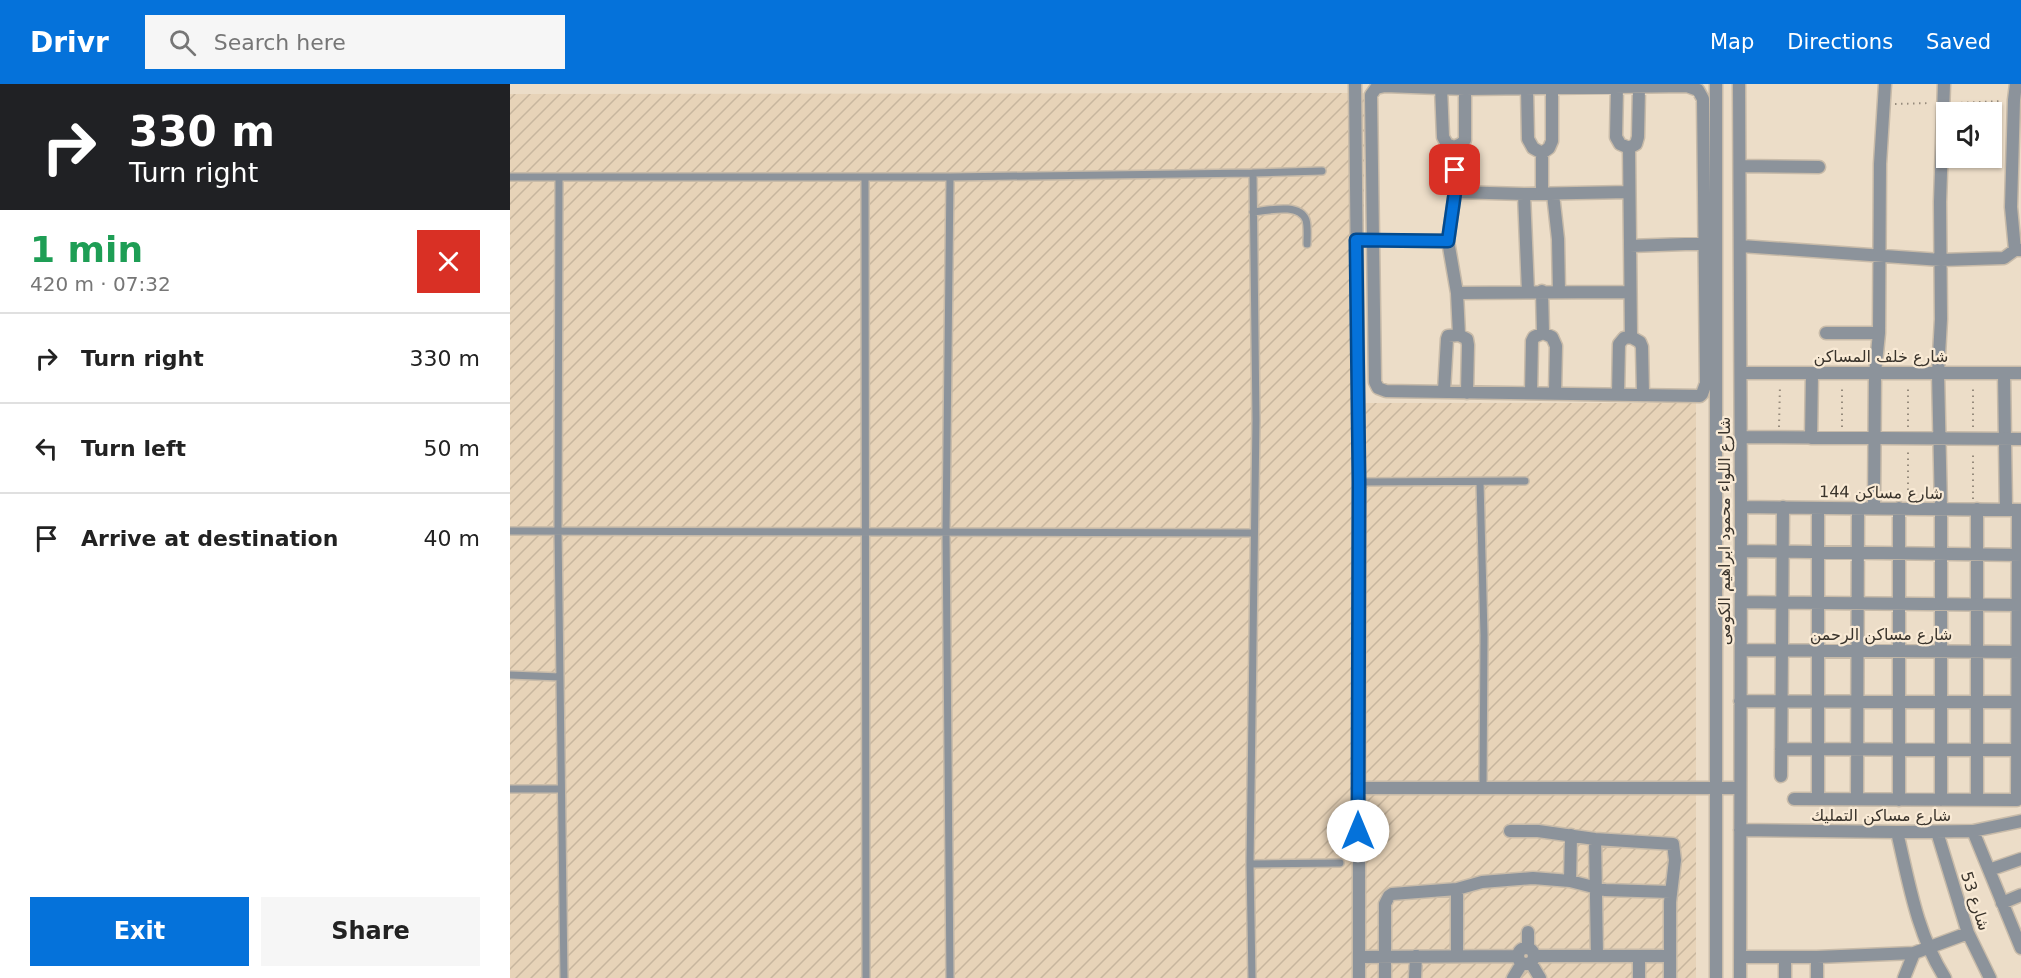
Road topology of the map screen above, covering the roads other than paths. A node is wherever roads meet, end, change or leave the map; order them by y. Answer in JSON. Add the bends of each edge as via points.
{"nodes":[{"id":1,"x":1355,"y":84,"type":"edge"},
{"id":2,"x":1716,"y":84,"type":"edge"},
{"id":3,"x":1739,"y":84,"type":"edge"},
{"id":4,"x":1885,"y":84,"type":"edge"},
{"id":5,"x":1944,"y":84,"type":"edge"},
{"id":6,"x":2016,"y":84,"type":"edge"},
{"id":7,"x":1488,"y":86,"type":"edge"},
{"id":8,"x":1441,"y":87,"type":"junction"},
{"id":9,"x":1552,"y":87,"type":"junction"},
{"id":10,"x":1617,"y":87,"type":"junction"},
{"id":11,"x":1527,"y":88,"type":"junction"},
{"id":12,"x":1639,"y":88,"type":"junction"},
{"id":13,"x":1465,"y":89,"type":"junction"},
{"id":14,"x":1454,"y":147,"type":"junction"},
{"id":15,"x":1629,"y":148,"type":"junction"},
{"id":16,"x":1542,"y":153,"type":"junction"},
{"id":17,"x":1740,"y":166,"type":"junction"},
{"id":18,"x":1819,"y":167,"type":"dead end"},
{"id":19,"x":1322,"y":171,"type":"dead end"},
{"id":20,"x":1253,"y":173,"type":"junction"},
{"id":21,"x":511,"y":177,"type":"edge"},
{"id":22,"x":559,"y":177,"type":"junction"},
{"id":23,"x":865,"y":177,"type":"junction"},
{"id":24,"x":950,"y":177,"type":"junction"},
{"id":25,"x":1455,"y":192,"type":"junction"},
{"id":26,"x":1629,"y":192,"type":"junction"},
{"id":27,"x":1524,"y":194,"type":"junction"},
{"id":28,"x":1547,"y":194,"type":"junction"},
{"id":29,"x":1253,"y":212,"type":"junction"},
{"id":30,"x":1356,"y":240,"type":"junction"},
{"id":31,"x":1374,"y":240,"type":"junction"},
{"id":32,"x":1448,"y":241,"type":"junction"},
{"id":33,"x":1711,"y":243,"type":"junction"},
{"id":34,"x":1307,"y":244,"type":"dead end"},
{"id":35,"x":1630,"y":246,"type":"junction"},
{"id":36,"x":1741,"y":246,"type":"junction"},
{"id":37,"x":2018,"y":250,"type":"edge"},
{"id":38,"x":1881,"y":256,"type":"junction"},
{"id":39,"x":1941,"y":260,"type":"junction"},
{"id":40,"x":1542,"y":291,"type":"junction"},
{"id":41,"x":1528,"y":292,"type":"junction"},
{"id":42,"x":1559,"y":292,"type":"junction"},
{"id":43,"x":1630,"y":292,"type":"junction"},
{"id":44,"x":1457,"y":293,"type":"junction"},
{"id":45,"x":1543,"y":333,"type":"junction"},
{"id":46,"x":1826,"y":333,"type":"dead end"},
{"id":47,"x":1879,"y":333,"type":"junction"},
{"id":48,"x":1459,"y":335,"type":"junction"},
{"id":49,"x":1631,"y":337,"type":"junction"},
{"id":50,"x":1741,"y":373,"type":"junction"},
{"id":51,"x":1812,"y":373,"type":"junction"},
{"id":52,"x":1875,"y":373,"type":"junction"},
{"id":53,"x":1938,"y":373,"type":"junction"},
{"id":54,"x":2004,"y":373,"type":"junction"},
{"id":55,"x":2021,"y":373,"type":"edge"},
{"id":56,"x":1444,"y":392,"type":"junction"},
{"id":57,"x":1467,"y":393,"type":"junction"},
{"id":58,"x":1531,"y":393,"type":"junction"},
{"id":59,"x":1555,"y":393,"type":"junction"},
{"id":60,"x":1643,"y":394,"type":"junction"},
{"id":61,"x":1618,"y":395,"type":"junction"},
{"id":62,"x":1741,"y":437,"type":"junction"},
{"id":63,"x":1811,"y":438,"type":"junction"},
{"id":64,"x":1874,"y":438,"type":"junction"},
{"id":65,"x":1939,"y":439,"type":"junction"},
{"id":66,"x":2005,"y":439,"type":"junction"},
{"id":67,"x":2021,"y":440,"type":"edge"},
{"id":68,"x":1525,"y":481,"type":"dead end"},
{"id":69,"x":1359,"y":482,"type":"junction"},
{"id":70,"x":1480,"y":482,"type":"junction"},
{"id":71,"x":1741,"y":507,"type":"junction"},
{"id":72,"x":1783,"y":507,"type":"junction"},
{"id":73,"x":1818,"y":508,"type":"junction"},
{"id":74,"x":1858,"y":508,"type":"junction"},
{"id":75,"x":1874,"y":508,"type":"junction"},
{"id":76,"x":1899,"y":508,"type":"junction"},
{"id":77,"x":1941,"y":509,"type":"junction"},
{"id":78,"x":1977,"y":509,"type":"junction"},
{"id":79,"x":2015,"y":510,"type":"edge"},
{"id":80,"x":510,"y":531,"type":"edge"},
{"id":81,"x":558,"y":531,"type":"junction"},
{"id":82,"x":864,"y":532,"type":"junction"},
{"id":83,"x":946,"y":532,"type":"junction"},
{"id":84,"x":1254,"y":533,"type":"junction"},
{"id":85,"x":1741,"y":551,"type":"junction"},
{"id":86,"x":1783,"y":552,"type":"junction"},
{"id":87,"x":1818,"y":553,"type":"junction"},
{"id":88,"x":1858,"y":553,"type":"junction"},
{"id":89,"x":1899,"y":554,"type":"junction"},
{"id":90,"x":1941,"y":554,"type":"junction"},
{"id":91,"x":1977,"y":555,"type":"junction"},
{"id":92,"x":2019,"y":555,"type":"edge"},
{"id":93,"x":1741,"y":602,"type":"junction"},
{"id":94,"x":1782,"y":602,"type":"junction"},
{"id":95,"x":1818,"y":603,"type":"junction"},
{"id":96,"x":1858,"y":603,"type":"junction"},
{"id":97,"x":1899,"y":603,"type":"junction"},
{"id":98,"x":1941,"y":604,"type":"junction"},
{"id":99,"x":1977,"y":604,"type":"junction"},
{"id":100,"x":2019,"y":605,"type":"edge"},
{"id":101,"x":1741,"y":650,"type":"junction"},
{"id":102,"x":1782,"y":650,"type":"junction"},
{"id":103,"x":1818,"y":651,"type":"junction"},
{"id":104,"x":1858,"y":651,"type":"junction"},
{"id":105,"x":1899,"y":651,"type":"junction"},
{"id":106,"x":1941,"y":651,"type":"junction"},
{"id":107,"x":1977,"y":651,"type":"junction"},
{"id":108,"x":2019,"y":652,"type":"edge"},
{"id":109,"x":510,"y":675,"type":"edge"},
{"id":110,"x":560,"y":677,"type":"junction"},
{"id":111,"x":1740,"y":701,"type":"junction"},
{"id":112,"x":1781,"y":701,"type":"junction"},
{"id":113,"x":1818,"y":701,"type":"junction"},
{"id":114,"x":1857,"y":701,"type":"junction"},
{"id":115,"x":1899,"y":702,"type":"junction"},
{"id":116,"x":1941,"y":702,"type":"junction"},
{"id":117,"x":1977,"y":702,"type":"junction"},
{"id":118,"x":2019,"y":702,"type":"edge"},
{"id":119,"x":1781,"y":749,"type":"junction"},
{"id":120,"x":1818,"y":749,"type":"junction"},
{"id":121,"x":1857,"y":749,"type":"junction"},
{"id":122,"x":1899,"y":749,"type":"junction"},
{"id":123,"x":1941,"y":750,"type":"junction"},
{"id":124,"x":1977,"y":750,"type":"junction"},
{"id":125,"x":2019,"y":750,"type":"edge"},
{"id":126,"x":1780,"y":776,"type":"dead end"},
{"id":127,"x":1716,"y":788,"type":"junction"},
{"id":128,"x":1740,"y":788,"type":"junction"},
{"id":129,"x":510,"y":789,"type":"edge"},
{"id":130,"x":561,"y":789,"type":"junction"},
{"id":131,"x":1358,"y":789,"type":"junction"},
{"id":132,"x":1483,"y":789,"type":"junction"},
{"id":133,"x":1794,"y":799,"type":"dead end"},
{"id":134,"x":1818,"y":799,"type":"junction"},
{"id":135,"x":1857,"y":799,"type":"junction"},
{"id":136,"x":1899,"y":800,"type":"junction"},
{"id":137,"x":1941,"y":800,"type":"junction"},
{"id":138,"x":1977,"y":800,"type":"junction"},
{"id":139,"x":2021,"y":821,"type":"edge"},
{"id":140,"x":1740,"y":830,"type":"junction"},
{"id":141,"x":1510,"y":831,"type":"dead end"},
{"id":142,"x":1973,"y":831,"type":"junction"},
{"id":143,"x":1898,"y":832,"type":"junction"},
{"id":144,"x":1937,"y":832,"type":"junction"},
{"id":145,"x":1571,"y":835,"type":"junction"},
{"id":146,"x":1595,"y":839,"type":"junction"},
{"id":147,"x":2021,"y":859,"type":"edge"},
{"id":148,"x":1340,"y":863,"type":"dead end"},
{"id":149,"x":1250,"y":864,"type":"junction"},
{"id":150,"x":1989,"y":870,"type":"junction"},
{"id":151,"x":1570,"y":881,"type":"junction"},
{"id":152,"x":1457,"y":889,"type":"junction"},
{"id":153,"x":1596,"y":889,"type":"junction"},
{"id":154,"x":1671,"y":892,"type":"junction"},
{"id":155,"x":2021,"y":895,"type":"edge"},
{"id":156,"x":2002,"y":903,"type":"junction"},
{"id":157,"x":1528,"y":932,"type":"dead end"},
{"id":158,"x":2018,"y":932,"type":"edge"},
{"id":159,"x":1968,"y":933,"type":"junction"},
{"id":160,"x":1928,"y":948,"type":"junction"},
{"id":161,"x":2021,"y":948,"type":"edge"},
{"id":162,"x":1914,"y":953,"type":"junction"},
{"id":163,"x":1385,"y":956,"type":"junction"},
{"id":164,"x":1416,"y":956,"type":"junction"},
{"id":165,"x":1457,"y":956,"type":"junction"},
{"id":166,"x":1597,"y":956,"type":"junction"},
{"id":167,"x":1639,"y":956,"type":"junction"},
{"id":168,"x":1670,"y":956,"type":"junction"},
{"id":169,"x":1359,"y":957,"type":"junction"},
{"id":170,"x":1527,"y":957,"type":"junction"},
{"id":171,"x":1740,"y":957,"type":"junction"},
{"id":172,"x":1785,"y":957,"type":"junction"},
{"id":173,"x":1817,"y":957,"type":"junction"},
{"id":174,"x":564,"y":978,"type":"edge"},
{"id":175,"x":866,"y":978,"type":"edge"},
{"id":176,"x":950,"y":978,"type":"edge"},
{"id":177,"x":1252,"y":978,"type":"edge"},
{"id":178,"x":1359,"y":978,"type":"edge"},
{"id":179,"x":1385,"y":978,"type":"edge"},
{"id":180,"x":1415,"y":978,"type":"edge"},
{"id":181,"x":1513,"y":978,"type":"edge"},
{"id":182,"x":1540,"y":978,"type":"edge"},
{"id":183,"x":1639,"y":978,"type":"edge"},
{"id":184,"x":1670,"y":978,"type":"edge"},
{"id":185,"x":1716,"y":978,"type":"edge"},
{"id":186,"x":1740,"y":978,"type":"edge"},
{"id":187,"x":1785,"y":978,"type":"edge"},
{"id":188,"x":1817,"y":978,"type":"edge"},
{"id":189,"x":1905,"y":978,"type":"edge"},
{"id":190,"x":1945,"y":978,"type":"edge"},
{"id":191,"x":1990,"y":978,"type":"edge"}],
"edges":[{"from":1,"to":30,"type":"street"},
{"from":2,"to":33,"type":"street"},
{"from":3,"to":17,"type":"street","name":"شارع اللواء محمود ابراهيم الكومى"},
{"from":4,"to":38,"type":"street","via":[[1880,164]]},
{"from":5,"to":39,"type":"street"},
{"from":6,"to":37,"type":"street","via":[[2011,207]]},
{"from":7,"to":11,"type":"street"},
{"from":7,"to":13,"type":"street"},
{"from":8,"to":13,"type":"street"},
{"from":8,"to":14,"type":"street","via":[[1443,137]]},
{"from":8,"to":31,"type":"street","via":[[1385,86],[1372,90]]},
{"from":9,"to":10,"type":"street"},
{"from":9,"to":11,"type":"street"},
{"from":9,"to":16,"type":"street","via":[[1552,141]]},
{"from":10,"to":12,"type":"street"},
{"from":10,"to":15,"type":"street","via":[[1616,137]]},
{"from":11,"to":16,"type":"street","via":[[1528,139]]},
{"from":12,"to":15,"type":"street","via":[[1638,137]]},
{"from":12,"to":33,"type":"street","via":[[1687,86],[1701,93]]},
{"from":13,"to":14,"type":"street","via":[[1465,140]]},
{"from":14,"to":25,"type":"street"},
{"from":15,"to":26,"type":"street"},
{"from":16,"to":28,"type":"street"},
{"from":17,"to":18,"type":"street"},
{"from":17,"to":36,"type":"street","name":"شارع اللواء محمود ابراهيم الكومى"},
{"from":19,"to":20,"type":"lane"},
{"from":20,"to":24,"type":"lane"},
{"from":20,"to":29,"type":"lane"},
{"from":21,"to":22,"type":"lane"},
{"from":22,"to":23,"type":"lane"},
{"from":22,"to":81,"type":"lane"},
{"from":23,"to":24,"type":"lane"},
{"from":23,"to":82,"type":"lane"},
{"from":24,"to":83,"type":"lane"},
{"from":25,"to":27,"type":"street"},
{"from":25,"to":32,"type":"street"},
{"from":26,"to":28,"type":"street"},
{"from":26,"to":35,"type":"street"},
{"from":27,"to":28,"type":"street"},
{"from":27,"to":41,"type":"street"},
{"from":28,"to":42,"type":"street","via":[[1558,239]]},
{"from":29,"to":34,"type":"lane","via":[[1298,211],[1306,221]]},
{"from":29,"to":84,"type":"lane"},
{"from":30,"to":31,"type":"street"},
{"from":30,"to":69,"type":"street"},
{"from":31,"to":32,"type":"street"},
{"from":31,"to":56,"type":"street","via":[[1376,386],[1386,391]]},
{"from":32,"to":44,"type":"street"},
{"from":33,"to":35,"type":"street"},
{"from":33,"to":60,"type":"street","via":[[1704,392],[1700,396]]},
{"from":33,"to":127,"type":"street"},
{"from":35,"to":43,"type":"street"},
{"from":36,"to":38,"type":"street"},
{"from":36,"to":50,"type":"street","name":"شارع اللواء محمود ابراهيم الكومى"},
{"from":37,"to":39,"type":"street","via":[[2004,258]]},
{"from":38,"to":39,"type":"street"},
{"from":38,"to":47,"type":"street"},
{"from":39,"to":53,"type":"street"},
{"from":40,"to":41,"type":"street"},
{"from":40,"to":42,"type":"street"},
{"from":40,"to":45,"type":"street"},
{"from":41,"to":44,"type":"street"},
{"from":42,"to":43,"type":"street"},
{"from":43,"to":49,"type":"street"},
{"from":44,"to":48,"type":"street"},
{"from":45,"to":58,"type":"street","via":[[1532,341]]},
{"from":45,"to":59,"type":"street","via":[[1552,337],[1556,346]]},
{"from":46,"to":47,"type":"street"},
{"from":47,"to":52,"type":"street"},
{"from":48,"to":56,"type":"street","via":[[1447,339]]},
{"from":48,"to":57,"type":"street","via":[[1467,339],[1468,345]]},
{"from":49,"to":60,"type":"street","via":[[1642,347]]},
{"from":49,"to":61,"type":"street","via":[[1619,344]]},
{"from":50,"to":51,"type":"street","name":"شارع خلف المساكن"},
{"from":50,"to":62,"type":"street","name":"شارع اللواء محمود ابراهيم الكومى"},
{"from":51,"to":52,"type":"street","name":"شارع خلف المساكن"},
{"from":51,"to":63,"type":"street"},
{"from":52,"to":53,"type":"street","name":"شارع خلف المساكن"},
{"from":52,"to":64,"type":"street"},
{"from":53,"to":54,"type":"street","name":"شارع خلف المساكن"},
{"from":53,"to":65,"type":"street"},
{"from":54,"to":55,"type":"street","name":"شارع خلف المساكن"},
{"from":54,"to":66,"type":"street"},
{"from":56,"to":57,"type":"street"},
{"from":57,"to":58,"type":"street"},
{"from":58,"to":59,"type":"street"},
{"from":59,"to":61,"type":"street"},
{"from":60,"to":61,"type":"street"},
{"from":62,"to":63,"type":"street"},
{"from":62,"to":71,"type":"street","name":"شارع اللواء محمود ابراهيم الكومى"},
{"from":63,"to":64,"type":"street"},
{"from":64,"to":65,"type":"street"},
{"from":64,"to":75,"type":"street"},
{"from":65,"to":66,"type":"street"},
{"from":65,"to":77,"type":"street"},
{"from":66,"to":67,"type":"street"},
{"from":66,"to":79,"type":"street"},
{"from":68,"to":70,"type":"lane"},
{"from":69,"to":70,"type":"lane"},
{"from":69,"to":131,"type":"street"},
{"from":70,"to":132,"type":"lane"},
{"from":71,"to":72,"type":"street","name":"شارع مساكن 144"},
{"from":71,"to":85,"type":"street","name":"شارع اللواء محمود ابراهيم الكومى"},
{"from":72,"to":73,"type":"street","name":"شارع مساكن 144"},
{"from":72,"to":86,"type":"street"},
{"from":73,"to":74,"type":"street","name":"شارع مساكن 144"},
{"from":73,"to":87,"type":"street"},
{"from":74,"to":75,"type":"street","name":"شارع مساكن 144"},
{"from":74,"to":88,"type":"street"},
{"from":75,"to":76,"type":"street","name":"شارع مساكن 144"},
{"from":76,"to":77,"type":"street","name":"شارع مساكن 144"},
{"from":76,"to":89,"type":"street"},
{"from":77,"to":78,"type":"street","name":"شارع مساكن 144"},
{"from":77,"to":90,"type":"street"},
{"from":78,"to":79,"type":"street","name":"شارع مساكن 144"},
{"from":78,"to":91,"type":"street"},
{"from":79,"to":92,"type":"street"},
{"from":80,"to":81,"type":"lane"},
{"from":81,"to":82,"type":"lane"},
{"from":81,"to":110,"type":"lane"},
{"from":82,"to":83,"type":"lane"},
{"from":82,"to":175,"type":"lane"},
{"from":83,"to":84,"type":"lane"},
{"from":83,"to":176,"type":"lane"},
{"from":84,"to":149,"type":"lane"},
{"from":85,"to":86,"type":"street"},
{"from":85,"to":93,"type":"street","name":"شارع اللواء محمود ابراهيم الكومى"},
{"from":86,"to":87,"type":"street"},
{"from":86,"to":94,"type":"street"},
{"from":87,"to":88,"type":"street"},
{"from":87,"to":95,"type":"street"},
{"from":88,"to":89,"type":"street"},
{"from":88,"to":96,"type":"street"},
{"from":89,"to":90,"type":"street"},
{"from":89,"to":97,"type":"street"},
{"from":90,"to":91,"type":"street"},
{"from":90,"to":98,"type":"street"},
{"from":91,"to":92,"type":"street"},
{"from":91,"to":99,"type":"street"},
{"from":92,"to":100,"type":"street"},
{"from":93,"to":94,"type":"street"},
{"from":93,"to":101,"type":"street","name":"شارع اللواء محمود ابراهيم الكومى"},
{"from":94,"to":95,"type":"street"},
{"from":94,"to":102,"type":"street"},
{"from":95,"to":96,"type":"street"},
{"from":95,"to":103,"type":"street"},
{"from":96,"to":97,"type":"street"},
{"from":96,"to":104,"type":"street"},
{"from":97,"to":98,"type":"street"},
{"from":97,"to":105,"type":"street"},
{"from":98,"to":99,"type":"street"},
{"from":98,"to":106,"type":"street"},
{"from":99,"to":100,"type":"street"},
{"from":99,"to":107,"type":"street"},
{"from":100,"to":108,"type":"street"},
{"from":101,"to":102,"type":"street","name":"شارع مساكن الرحمن"},
{"from":101,"to":111,"type":"street","name":"شارع اللواء محمود ابراهيم الكومى"},
{"from":102,"to":103,"type":"street","name":"شارع مساكن الرحمن"},
{"from":102,"to":112,"type":"street"},
{"from":103,"to":104,"type":"street","name":"شارع مساكن الرحمن"},
{"from":103,"to":113,"type":"street"},
{"from":104,"to":105,"type":"street","name":"شارع مساكن الرحمن"},
{"from":104,"to":114,"type":"street"},
{"from":105,"to":106,"type":"street","name":"شارع مساكن الرحمن"},
{"from":105,"to":115,"type":"street"},
{"from":106,"to":107,"type":"street","name":"شارع مساكن الرحمن"},
{"from":106,"to":116,"type":"street"},
{"from":107,"to":108,"type":"street","name":"شارع مساكن الرحمن"},
{"from":107,"to":117,"type":"street"},
{"from":108,"to":118,"type":"street"},
{"from":109,"to":110,"type":"lane"},
{"from":110,"to":130,"type":"lane"},
{"from":111,"to":112,"type":"street"},
{"from":111,"to":128,"type":"street","name":"شارع اللواء محمود ابراهيم الكومى"},
{"from":112,"to":113,"type":"street"},
{"from":112,"to":119,"type":"street"},
{"from":113,"to":114,"type":"street"},
{"from":113,"to":120,"type":"street"},
{"from":114,"to":115,"type":"street"},
{"from":114,"to":121,"type":"street"},
{"from":115,"to":116,"type":"street"},
{"from":115,"to":122,"type":"street"},
{"from":116,"to":117,"type":"street"},
{"from":116,"to":123,"type":"street"},
{"from":117,"to":118,"type":"street"},
{"from":117,"to":124,"type":"street"},
{"from":118,"to":125,"type":"street"},
{"from":119,"to":120,"type":"street"},
{"from":119,"to":126,"type":"street"},
{"from":120,"to":121,"type":"street"},
{"from":120,"to":134,"type":"street"},
{"from":121,"to":122,"type":"street"},
{"from":121,"to":135,"type":"street"},
{"from":122,"to":123,"type":"street"},
{"from":122,"to":136,"type":"street"},
{"from":123,"to":124,"type":"street"},
{"from":123,"to":137,"type":"street"},
{"from":124,"to":125,"type":"street"},
{"from":124,"to":138,"type":"street"},
{"from":125,"to":138,"type":"street","via":[[2017,800]]},
{"from":127,"to":128,"type":"street"},
{"from":127,"to":132,"type":"street"},
{"from":127,"to":185,"type":"street"},
{"from":128,"to":140,"type":"street","name":"شارع اللواء محمود ابراهيم الكومى"},
{"from":129,"to":130,"type":"lane"},
{"from":130,"to":174,"type":"lane"},
{"from":131,"to":132,"type":"street"},
{"from":131,"to":169,"type":"street"},
{"from":133,"to":134,"type":"street"},
{"from":134,"to":135,"type":"street"},
{"from":135,"to":136,"type":"street"},
{"from":136,"to":137,"type":"street"},
{"from":137,"to":138,"type":"street"},
{"from":139,"to":142,"type":"street","name":"شارع مساكن التمليك"},
{"from":140,"to":143,"type":"street","name":"شارع مساكن التمليك"},
{"from":140,"to":171,"type":"street","name":"شارع اللواء محمود ابراهيم الكومى"},
{"from":141,"to":145,"type":"street"},
{"from":142,"to":144,"type":"street","name":"شارع مساكن التمليك"},
{"from":142,"to":150,"type":"street"},
{"from":143,"to":144,"type":"street","name":"شارع مساكن التمليك"},
{"from":143,"to":160,"type":"street"},
{"from":144,"to":159,"type":"street","name":"شارع 53"},
{"from":145,"to":146,"type":"street"},
{"from":145,"to":151,"type":"street"},
{"from":146,"to":153,"type":"street"},
{"from":146,"to":154,"type":"street","via":[[1672,843],[1675,860]]},
{"from":147,"to":150,"type":"street"},
{"from":148,"to":149,"type":"lane"},
{"from":149,"to":177,"type":"lane"},
{"from":150,"to":156,"type":"street"},
{"from":151,"to":152,"type":"street","via":[[1496,880]]},
{"from":151,"to":153,"type":"street"},
{"from":152,"to":163,"type":"street","via":[[1389,896],[1385,904]]},
{"from":152,"to":165,"type":"street"},
{"from":153,"to":154,"type":"street"},
{"from":153,"to":166,"type":"street"},
{"from":154,"to":168,"type":"street"},
{"from":155,"to":156,"type":"street"},
{"from":156,"to":158,"type":"street"},
{"from":157,"to":170,"type":"street"},
{"from":158,"to":161,"type":"street"},
{"from":159,"to":160,"type":"street"},
{"from":159,"to":191,"type":"street","name":"شارع 53"},
{"from":160,"to":162,"type":"street"},
{"from":160,"to":190,"type":"street"},
{"from":162,"to":173,"type":"street"},
{"from":162,"to":189,"type":"street"},
{"from":163,"to":164,"type":"street"},
{"from":163,"to":169,"type":"street"},
{"from":163,"to":179,"type":"street"},
{"from":164,"to":165,"type":"street"},
{"from":164,"to":180,"type":"street"},
{"from":165,"to":170,"type":"street"},
{"from":166,"to":167,"type":"street"},
{"from":166,"to":170,"type":"street"},
{"from":167,"to":168,"type":"street"},
{"from":167,"to":183,"type":"street"},
{"from":168,"to":184,"type":"street"},
{"from":169,"to":178,"type":"street"},
{"from":170,"to":181,"type":"street"},
{"from":170,"to":182,"type":"street"},
{"from":171,"to":172,"type":"street"},
{"from":171,"to":186,"type":"street","name":"شارع اللواء محمود ابراهيم الكومى"},
{"from":172,"to":173,"type":"street"},
{"from":172,"to":187,"type":"street"},
{"from":173,"to":188,"type":"street"}]}
